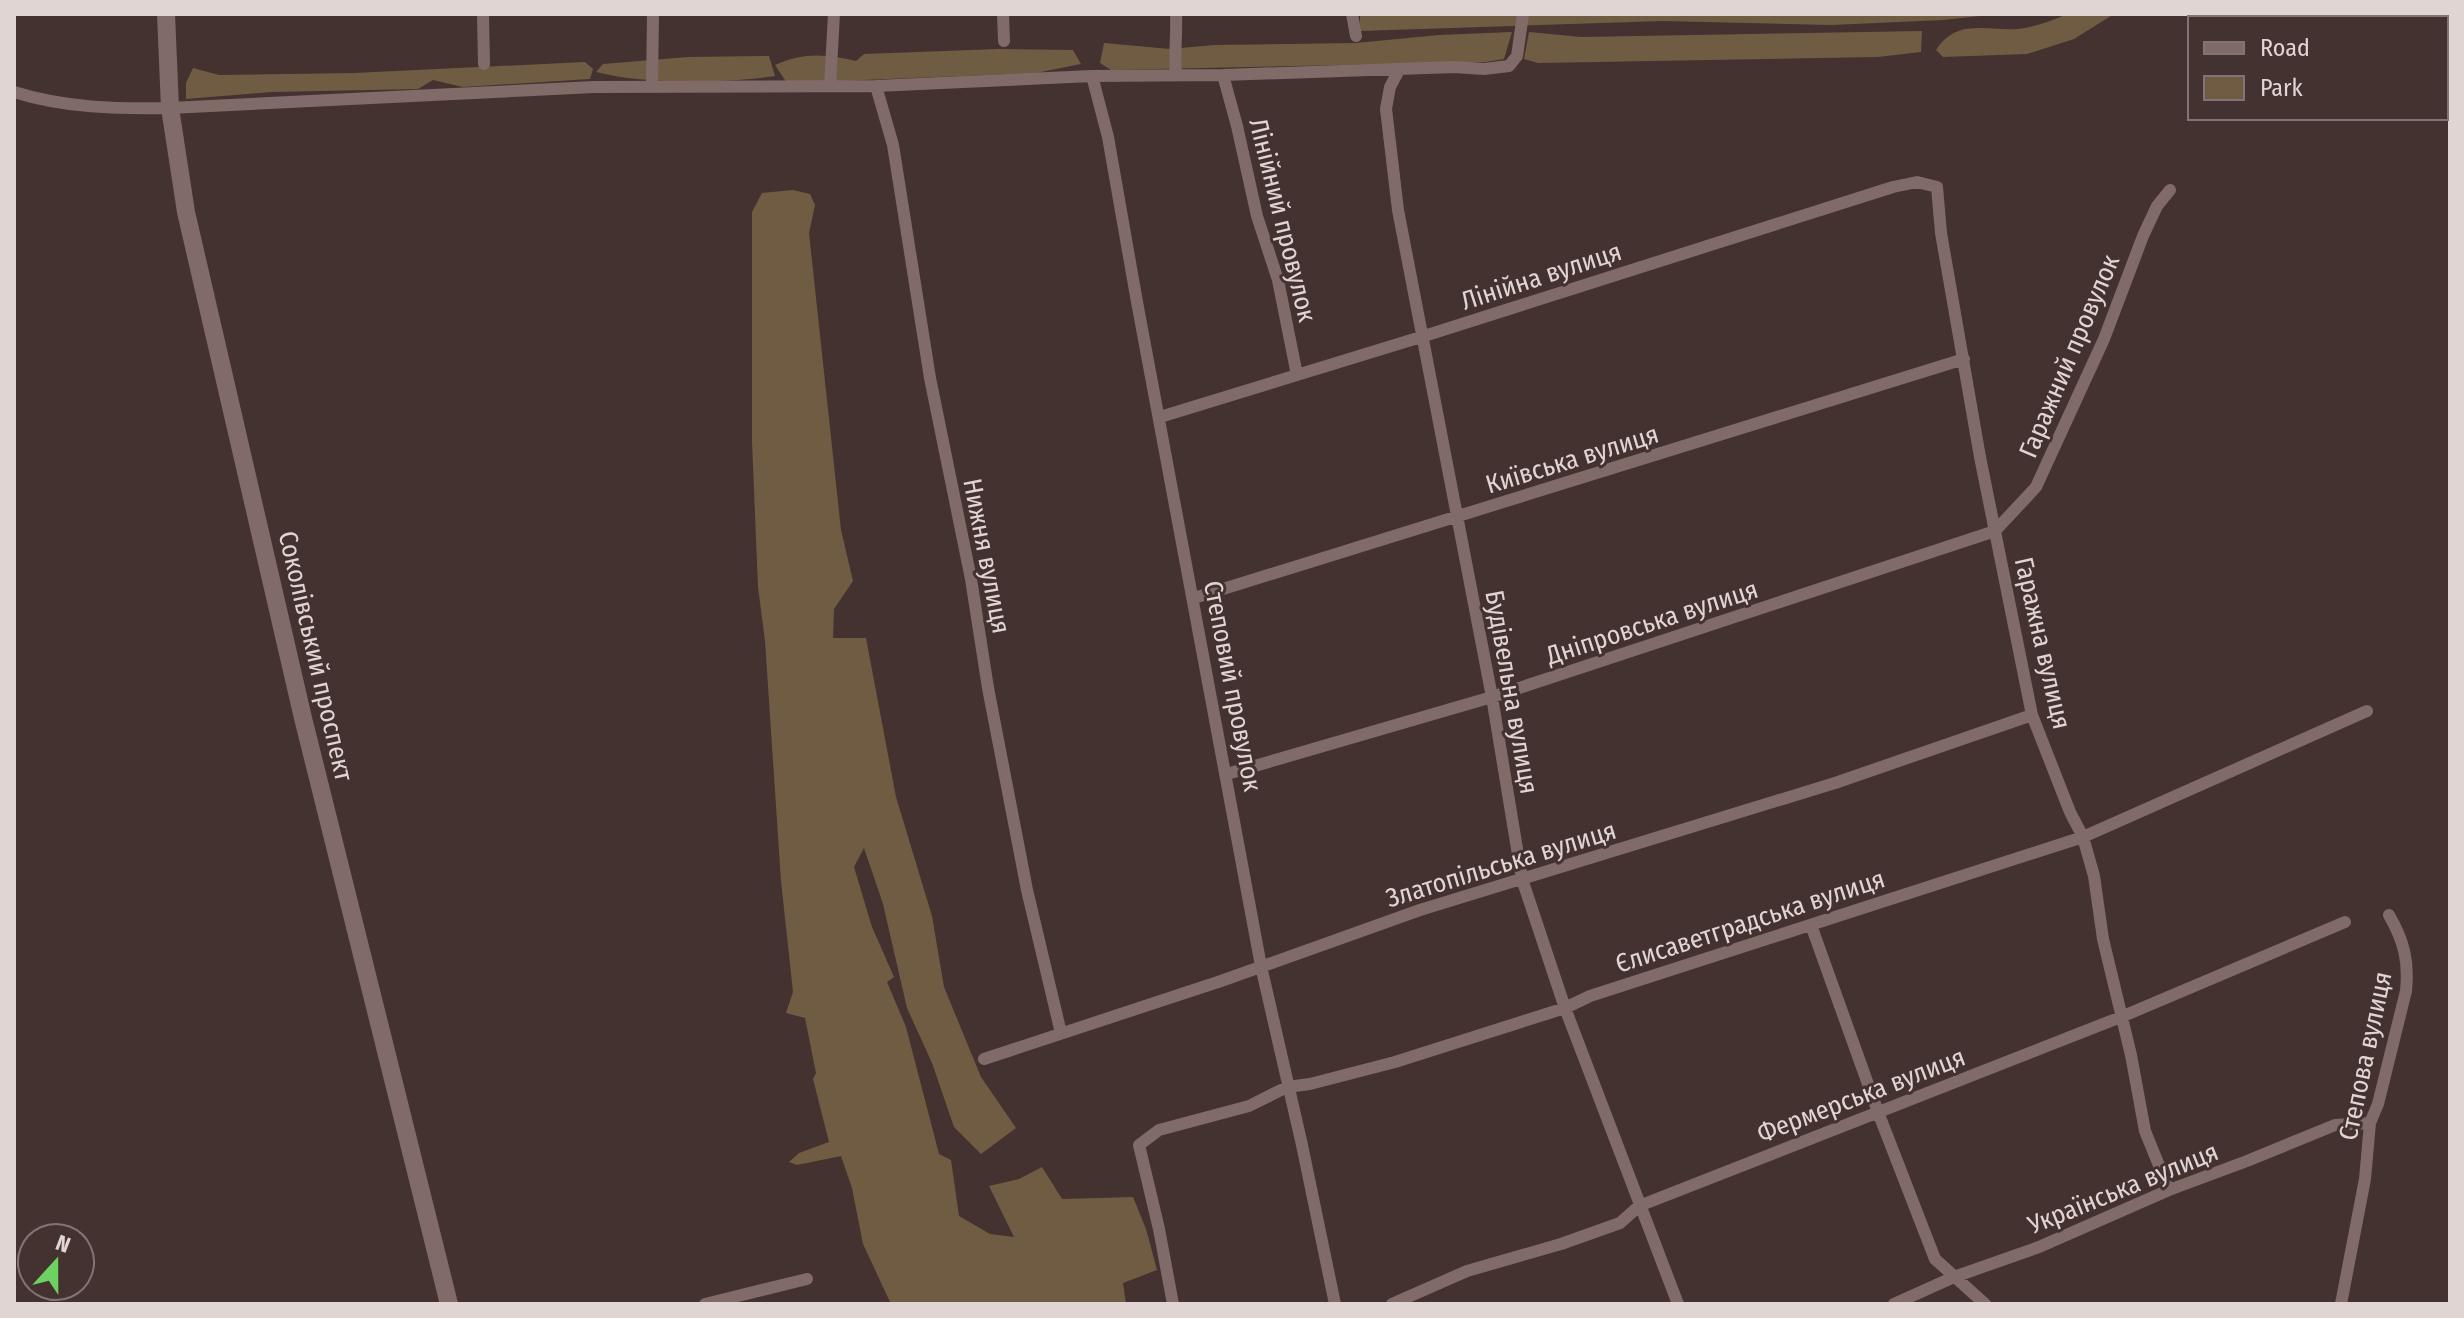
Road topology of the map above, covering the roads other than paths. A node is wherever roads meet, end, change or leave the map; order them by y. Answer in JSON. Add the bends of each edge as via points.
{"nodes":[{"id":1,"x":166,"y":14,"type":"edge"},
{"id":2,"x":483,"y":14,"type":"edge"},
{"id":3,"x":653,"y":14,"type":"edge"},
{"id":4,"x":834,"y":14,"type":"edge"},
{"id":5,"x":1003,"y":14,"type":"edge"},
{"id":6,"x":1176,"y":14,"type":"edge"},
{"id":7,"x":1352,"y":14,"type":"edge"},
{"id":8,"x":1523,"y":14,"type":"edge"},
{"id":9,"x":1356,"y":36,"type":"dead end"},
{"id":10,"x":1004,"y":41,"type":"dead end"},
{"id":11,"x":484,"y":64,"type":"dead end"},
{"id":12,"x":1399,"y":70,"type":"junction"},
{"id":13,"x":1176,"y":75,"type":"junction"},
{"id":14,"x":1223,"y":75,"type":"junction"},
{"id":15,"x":1092,"y":76,"type":"junction"},
{"id":16,"x":830,"y":86,"type":"junction"},
{"id":17,"x":876,"y":86,"type":"junction"},
{"id":18,"x":652,"y":87,"type":"junction"},
{"id":19,"x":14,"y":92,"type":"edge"},
{"id":20,"x":170,"y":108,"type":"junction"},
{"id":21,"x":1937,"y":187,"type":"joint"},
{"id":22,"x":2170,"y":190,"type":"dead end"},
{"id":23,"x":1421,"y":337,"type":"junction"},
{"id":24,"x":1964,"y":359,"type":"junction"},
{"id":25,"x":1297,"y":375,"type":"junction"},
{"id":26,"x":1160,"y":417,"type":"junction"},
{"id":27,"x":1457,"y":518,"type":"junction"},
{"id":28,"x":1995,"y":531,"type":"junction"},
{"id":29,"x":1194,"y":598,"type":"junction"},
{"id":30,"x":1492,"y":697,"type":"junction"},
{"id":31,"x":2367,"y":711,"type":"dead end"},
{"id":32,"x":2032,"y":715,"type":"junction"},
{"id":33,"x":1227,"y":774,"type":"junction"},
{"id":34,"x":2083,"y":837,"type":"junction"},
{"id":35,"x":1522,"y":879,"type":"junction"},
{"id":36,"x":2389,"y":915,"type":"dead end"},
{"id":37,"x":2345,"y":922,"type":"dead end"},
{"id":38,"x":1811,"y":925,"type":"junction"},
{"id":39,"x":1261,"y":966,"type":"junction"},
{"id":40,"x":1565,"y":1008,"type":"junction"},
{"id":41,"x":2121,"y":1017,"type":"junction"},
{"id":42,"x":1061,"y":1033,"type":"junction"},
{"id":43,"x":984,"y":1059,"type":"dead end"},
{"id":44,"x":1287,"y":1087,"type":"junction"},
{"id":45,"x":1878,"y":1112,"type":"junction"},
{"id":46,"x":2370,"y":1123,"type":"junction"},
{"id":47,"x":2169,"y":1190,"type":"junction"},
{"id":48,"x":1639,"y":1206,"type":"junction"},
{"id":49,"x":1954,"y":1277,"type":"junction"},
{"id":50,"x":807,"y":1279,"type":"dead end"},
{"id":51,"x":449,"y":1304,"type":"edge"},
{"id":52,"x":705,"y":1304,"type":"edge"},
{"id":53,"x":1173,"y":1304,"type":"edge"},
{"id":54,"x":1335,"y":1304,"type":"edge"},
{"id":55,"x":1392,"y":1304,"type":"edge"},
{"id":56,"x":1678,"y":1304,"type":"edge"},
{"id":57,"x":1894,"y":1304,"type":"edge"},
{"id":58,"x":1985,"y":1304,"type":"edge"},
{"id":59,"x":2341,"y":1304,"type":"edge"}],
"edges":[{"from":1,"to":20,"type":"street","name":"Соколівський проспект"},
{"from":2,"to":11,"type":"street"},
{"from":3,"to":18,"type":"street"},
{"from":4,"to":16,"type":"street"},
{"from":5,"to":10,"type":"street"},
{"from":6,"to":13,"type":"street"},
{"from":7,"to":9,"type":"street"},
{"from":8,"to":12,"type":"street","via":[[1517,56],[1509,66]]},
{"from":12,"to":14,"type":"street"},
{"from":12,"to":23,"type":"street","name":"Будівельна вулиця","via":[[1386,109]]},
{"from":13,"to":14,"type":"street"},
{"from":13,"to":15,"type":"street"},
{"from":14,"to":25,"type":"street","name":"Лінійний провулок","via":[[1278,280]]},
{"from":15,"to":17,"type":"street"},
{"from":15,"to":26,"type":"street","name":"Степовий провулок"},
{"from":16,"to":17,"type":"street"},
{"from":16,"to":18,"type":"street"},
{"from":17,"to":42,"type":"street","name":"Нижня вулиця","via":[[893,145],[930,378],[1024,874]]},
{"from":18,"to":20,"type":"street"},
{"from":19,"to":20,"type":"street","via":[[73,105]]},
{"from":20,"to":51,"type":"street","name":"Соколівський проспект","via":[[186,212],[303,718]]},
{"from":21,"to":23,"type":"street","name":"Лінійна вулиця","via":[[1917,182],[1893,187]]},
{"from":21,"to":24,"type":"street","name":"Гаражна вулиця"},
{"from":22,"to":28,"type":"street","name":"Гаражний провулок","via":[[2143,236],[2104,339],[2036,487]]},
{"from":23,"to":25,"type":"street","name":"Лінійна вулиця"},
{"from":23,"to":27,"type":"street","name":"Будівельна вулиця"},
{"from":24,"to":27,"type":"street","name":"Київська вулиця"},
{"from":24,"to":28,"type":"street","name":"Гаражна вулиця"},
{"from":25,"to":26,"type":"street","name":"Лінійна вулиця"},
{"from":26,"to":29,"type":"street","name":"Степовий провулок"},
{"from":27,"to":29,"type":"street","name":"Київська вулиця"},
{"from":27,"to":30,"type":"street","name":"Будівельна вулиця"},
{"from":28,"to":30,"type":"street","name":"Дніпровська вулиця"},
{"from":28,"to":32,"type":"street","name":"Гаражна вулиця"},
{"from":29,"to":33,"type":"street","name":"Степовий провулок"},
{"from":30,"to":33,"type":"street","name":"Дніпровська вулиця"},
{"from":30,"to":35,"type":"street","name":"Будівельна вулиця"},
{"from":31,"to":34,"type":"street","name":"Єлисаветградська вулиця"},
{"from":32,"to":34,"type":"street","name":"Гаражна вулиця"},
{"from":32,"to":35,"type":"street","name":"Златопільська вулиця","via":[[1835,783]]},
{"from":33,"to":39,"type":"street","name":"Степовий провулок"},
{"from":34,"to":38,"type":"street","name":"Єлисаветградська вулиця"},
{"from":34,"to":41,"type":"street","name":"Гаражна вулиця"},
{"from":35,"to":39,"type":"street","name":"Златопільська вулиця"},
{"from":35,"to":40,"type":"street","name":"Будівельна вулиця"},
{"from":36,"to":46,"type":"street","name":"Степова вулиця","via":[[2402,938],[2408,973]]},
{"from":37,"to":41,"type":"street","name":"Фермерська вулиця"},
{"from":38,"to":40,"type":"street","name":"Єлисаветградська вулиця"},
{"from":38,"to":45,"type":"street"},
{"from":39,"to":42,"type":"street","name":"Златопільська вулиця"},
{"from":39,"to":44,"type":"street","name":"Степовий провулок"},
{"from":40,"to":44,"type":"street","name":"Єлисаветградська вулиця","via":[[1395,1062]]},
{"from":40,"to":48,"type":"street","name":"Будівельна вулиця"},
{"from":41,"to":45,"type":"street","name":"Фермерська вулиця"},
{"from":41,"to":47,"type":"street","name":"Гаражна вулиця","via":[[2145,1131]]},
{"from":42,"to":43,"type":"street","name":"Златопільська вулиця"},
{"from":44,"to":53,"type":"street","name":"Єлисаветградська вулиця","via":[[1249,1106],[1159,1130],[1139,1145]]},
{"from":44,"to":54,"type":"street","name":"Степовий провулок"},
{"from":45,"to":48,"type":"street","name":"Фермерська вулиця"},
{"from":45,"to":49,"type":"street","via":[[1935,1259]]},
{"from":46,"to":47,"type":"street","name":"Українська вулиця","via":[[2335,1125]]},
{"from":46,"to":59,"type":"street","name":"Степова вулиця"},
{"from":47,"to":49,"type":"street","name":"Українська вулиця","via":[[2039,1247]]},
{"from":48,"to":55,"type":"street","name":"Фермерська вулиця","via":[[1620,1223],[1467,1271]]},
{"from":48,"to":56,"type":"street","name":"Будівельна вулиця"},
{"from":49,"to":57,"type":"street","name":"Українська вулиця"},
{"from":49,"to":58,"type":"street"},
{"from":50,"to":52,"type":"street"}]}
